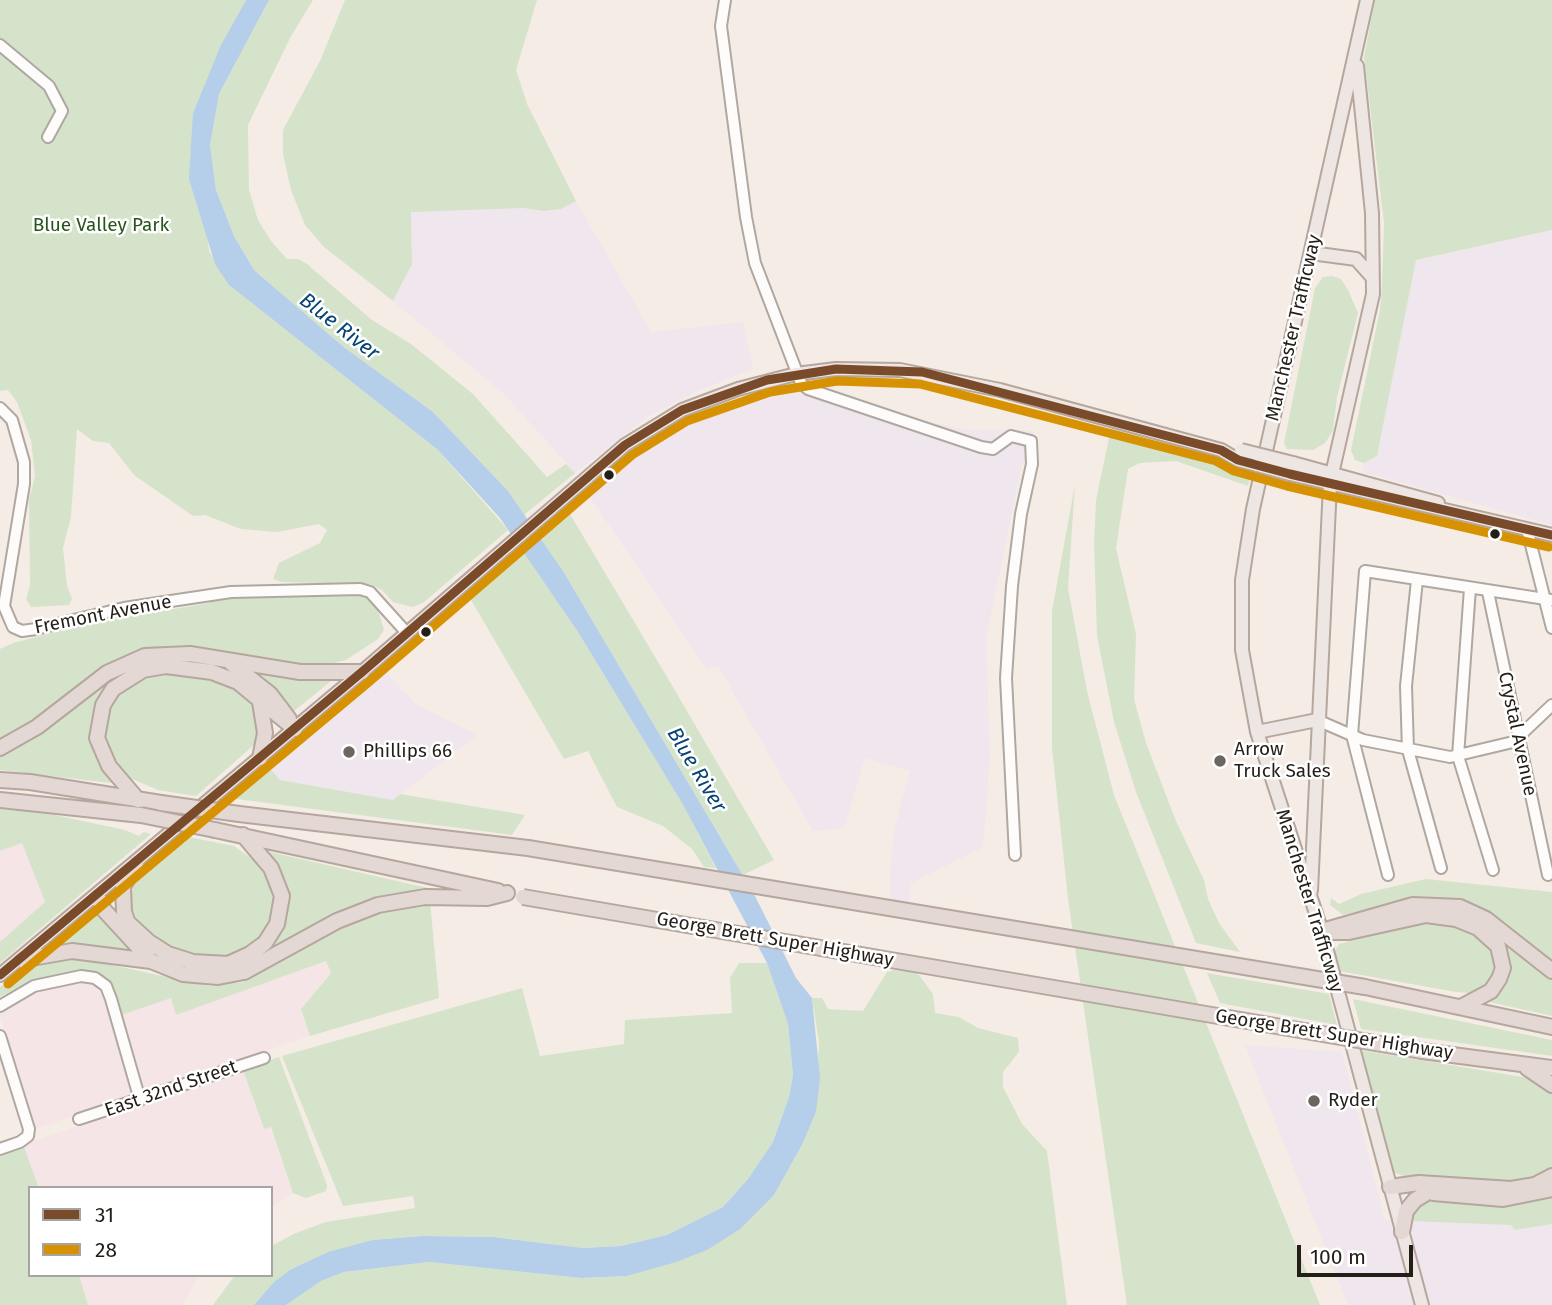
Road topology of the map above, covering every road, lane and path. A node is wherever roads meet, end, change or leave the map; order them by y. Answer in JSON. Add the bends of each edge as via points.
{"nodes":[{"id":1,"x":725,"y":0,"type":"edge"},
{"id":2,"x":1367,"y":0,"type":"edge"},
{"id":3,"x":0,"y":45,"type":"edge"},
{"id":4,"x":1356,"y":55,"type":"junction"},
{"id":5,"x":48,"y":137,"type":"dead end"},
{"id":6,"x":1311,"y":253,"type":"junction"},
{"id":7,"x":1372,"y":277,"type":"junction"},
{"id":8,"x":796,"y":374,"type":"junction"},
{"id":9,"x":0,"y":408,"type":"edge"},
{"id":10,"x":1331,"y":479,"type":"junction"},
{"id":11,"x":1527,"y":529,"type":"junction"},
{"id":12,"x":1552,"y":535,"type":"edge"},
{"id":13,"x":1417,"y":580,"type":"junction"},
{"id":14,"x":1470,"y":588,"type":"junction"},
{"id":15,"x":1488,"y":592,"type":"junction"},
{"id":16,"x":1549,"y":600,"type":"edge"},
{"id":17,"x":1552,"y":628,"type":"edge"},
{"id":18,"x":407,"y":632,"type":"junction"},
{"id":19,"x":227,"y":660,"type":"junction"},
{"id":20,"x":362,"y":672,"type":"junction"},
{"id":21,"x":258,"y":697,"type":"junction"},
{"id":22,"x":1552,"y":705,"type":"edge"},
{"id":23,"x":1317,"y":720,"type":"junction"},
{"id":24,"x":295,"y":729,"type":"junction"},
{"id":25,"x":1257,"y":732,"type":"junction"},
{"id":26,"x":1352,"y":735,"type":"junction"},
{"id":27,"x":1518,"y":739,"type":"junction"},
{"id":28,"x":0,"y":748,"type":"edge"},
{"id":29,"x":1408,"y":750,"type":"junction"},
{"id":30,"x":1458,"y":756,"type":"junction"},
{"id":31,"x":260,"y":758,"type":"junction"},
{"id":32,"x":0,"y":780,"type":"edge"},
{"id":33,"x":0,"y":800,"type":"edge"},
{"id":34,"x":138,"y":800,"type":"junction"},
{"id":35,"x":243,"y":835,"type":"junction"},
{"id":36,"x":1015,"y":855,"type":"dead end"},
{"id":37,"x":136,"y":863,"type":"junction"},
{"id":38,"x":1441,"y":868,"type":"dead end"},
{"id":39,"x":1493,"y":870,"type":"dead end"},
{"id":40,"x":1388,"y":875,"type":"dead end"},
{"id":41,"x":1548,"y":875,"type":"dead end"},
{"id":42,"x":507,"y":893,"type":"junction"},
{"id":43,"x":1310,"y":895,"type":"junction"},
{"id":44,"x":97,"y":896,"type":"junction"},
{"id":45,"x":128,"y":923,"type":"junction"},
{"id":46,"x":1322,"y":932,"type":"junction"},
{"id":47,"x":20,"y":960,"type":"junction"},
{"id":48,"x":151,"y":961,"type":"junction"},
{"id":49,"x":1552,"y":971,"type":"edge"},
{"id":50,"x":0,"y":975,"type":"edge"},
{"id":51,"x":0,"y":1006,"type":"edge"},
{"id":52,"x":1461,"y":1007,"type":"junction"},
{"id":53,"x":1552,"y":1027,"type":"edge"},
{"id":54,"x":0,"y":1036,"type":"edge"},
{"id":55,"x":264,"y":1058,"type":"dead end"},
{"id":56,"x":1522,"y":1065,"type":"junction"},
{"id":57,"x":1552,"y":1068,"type":"edge"},
{"id":58,"x":1552,"y":1085,"type":"edge"},
{"id":59,"x":140,"y":1100,"type":"junction"},
{"id":60,"x":79,"y":1119,"type":"dead end"},
{"id":61,"x":0,"y":1149,"type":"edge"},
{"id":62,"x":1552,"y":1176,"type":"edge"},
{"id":63,"x":1390,"y":1187,"type":"junction"},
{"id":64,"x":1552,"y":1189,"type":"edge"},
{"id":65,"x":1428,"y":1192,"type":"junction"},
{"id":66,"x":1402,"y":1232,"type":"junction"},
{"id":67,"x":1422,"y":1305,"type":"edge"}],
"edges":[{"from":1,"to":8,"type":"street","via":[[721,26],[746,218],[755,263]]},
{"from":2,"to":4,"type":"main road","name":"Manchester Trafficway"},
{"from":3,"to":5,"type":"street","via":[[49,86],[62,111]]},
{"from":4,"to":6,"type":"main road","name":"Manchester Trafficway"},
{"from":4,"to":7,"type":"main road","via":[[1373,214]]},
{"from":6,"to":7,"type":"main road","via":[[1356,259]]},
{"from":6,"to":25,"type":"main road","name":"Manchester Trafficway","via":[[1243,569],[1242,650]]},
{"from":7,"to":10,"type":"main road","via":[[1373,294]]},
{"from":8,"to":10,"type":"main road","bridge":true,"via":[[900,370],[1000,390]]},
{"from":8,"to":18,"type":"main road","via":[[682,410],[625,445]]},
{"from":8,"to":36,"type":"street","via":[[808,389],[981,447],[993,449],[1011,436],[1031,441],[1033,456],[1013,574],[1006,678]]},
{"from":9,"to":18,"type":"street","name":"Fremont Avenue","via":[[12,420],[24,462],[4,606],[13,627],[36,629],[124,608],[231,592],[360,589],[370,592]]},
{"from":10,"to":11,"type":"main road","via":[[1438,502],[1458,512]]},
{"from":10,"to":23,"type":"main road"},
{"from":11,"to":12,"type":"main road"},
{"from":11,"to":16,"type":"street"},
{"from":13,"to":14,"type":"street"},
{"from":13,"to":26,"type":"street","via":[[1365,571]]},
{"from":13,"to":29,"type":"street","via":[[1406,687]]},
{"from":14,"to":15,"type":"street"},
{"from":14,"to":30,"type":"street"},
{"from":15,"to":16,"type":"street"},
{"from":15,"to":27,"type":"street","name":"Crystal Avenue"},
{"from":16,"to":17,"type":"street"},
{"from":18,"to":20,"type":"main road"},
{"from":19,"to":20,"type":"highway","via":[[300,672]]},
{"from":19,"to":24,"type":"highway","via":[[271,694]]},
{"from":19,"to":28,"type":"highway","via":[[167,653],[124,664]]},
{"from":20,"to":24,"type":"main road"},
{"from":21,"to":24,"type":"highway"},
{"from":21,"to":31,"type":"highway","via":[[265,733]]},
{"from":21,"to":34,"type":"highway","via":[[237,682],[186,666],[144,670],[113,689],[103,705],[97,738],[109,766]]},
{"from":22,"to":27,"type":"street"},
{"from":23,"to":25,"type":"main road"},
{"from":23,"to":26,"type":"street"},
{"from":23,"to":43,"type":"main road"},
{"from":24,"to":31,"type":"main road"},
{"from":25,"to":43,"type":"main road","name":"Manchester Trafficway"},
{"from":26,"to":29,"type":"street"},
{"from":26,"to":40,"type":"street"},
{"from":27,"to":30,"type":"street"},
{"from":27,"to":41,"type":"street","name":"Crystal Avenue"},
{"from":29,"to":30,"type":"street"},
{"from":29,"to":38,"type":"street"},
{"from":30,"to":39,"type":"street"},
{"from":31,"to":37,"type":"main road"},
{"from":32,"to":34,"type":"highway"},
{"from":33,"to":35,"type":"highway","name":"George Brett Super Highway","bridge":true,"via":[[141,815]]},
{"from":34,"to":52,"type":"highway","bridge":true,"via":[[528,848],[1365,987]]},
{"from":35,"to":42,"type":"highway","name":"George Brett Super Highway"},
{"from":35,"to":45,"type":"highway","via":[[271,868],[282,896],[277,924],[265,943],[228,964],[210,965],[168,954]]},
{"from":37,"to":44,"type":"main road"},
{"from":37,"to":45,"type":"highway","via":[[123,887]]},
{"from":42,"to":48,"type":"highway","via":[[487,898],[425,897],[378,905],[337,921],[232,976],[183,974]]},
{"from":42,"to":56,"type":"highway","name":"George Brett Super Highway","bridge":true},
{"from":43,"to":46,"type":"main road","name":"Manchester Trafficway"},
{"from":44,"to":45,"type":"highway"},
{"from":44,"to":47,"type":"main road"},
{"from":44,"to":48,"type":"highway","via":[[104,910]]},
{"from":46,"to":49,"type":"highway","via":[[1413,905],[1460,907],[1486,919]]},
{"from":46,"to":52,"type":"highway","via":[[1349,932],[1426,915],[1478,928],[1498,946],[1503,968],[1490,991]]},
{"from":46,"to":63,"type":"main road","name":"Manchester Trafficway"},
{"from":47,"to":48,"type":"highway","via":[[72,951]]},
{"from":47,"to":50,"type":"main road"},
{"from":51,"to":59,"type":"street","via":[[34,986],[64,978],[95,978],[106,986],[111,999]]},
{"from":52,"to":53,"type":"highway"},
{"from":54,"to":61,"type":"street","via":[[29,1129],[28,1136]]},
{"from":55,"to":59,"type":"street","name":"East 32nd Street"},
{"from":56,"to":57,"type":"highway","name":"George Brett Super Highway"},
{"from":56,"to":58,"type":"highway"},
{"from":59,"to":60,"type":"street","name":"East 32nd Street"},
{"from":62,"to":63,"type":"highway","via":[[1511,1189],[1419,1183]]},
{"from":63,"to":65,"type":"highway"},
{"from":63,"to":66,"type":"main road","name":"Manchester Trafficway"},
{"from":64,"to":65,"type":"highway","via":[[1503,1199]]},
{"from":65,"to":66,"type":"highway","via":[[1406,1211]]},
{"from":66,"to":67,"type":"main road","name":"Manchester Trafficway"}]}
